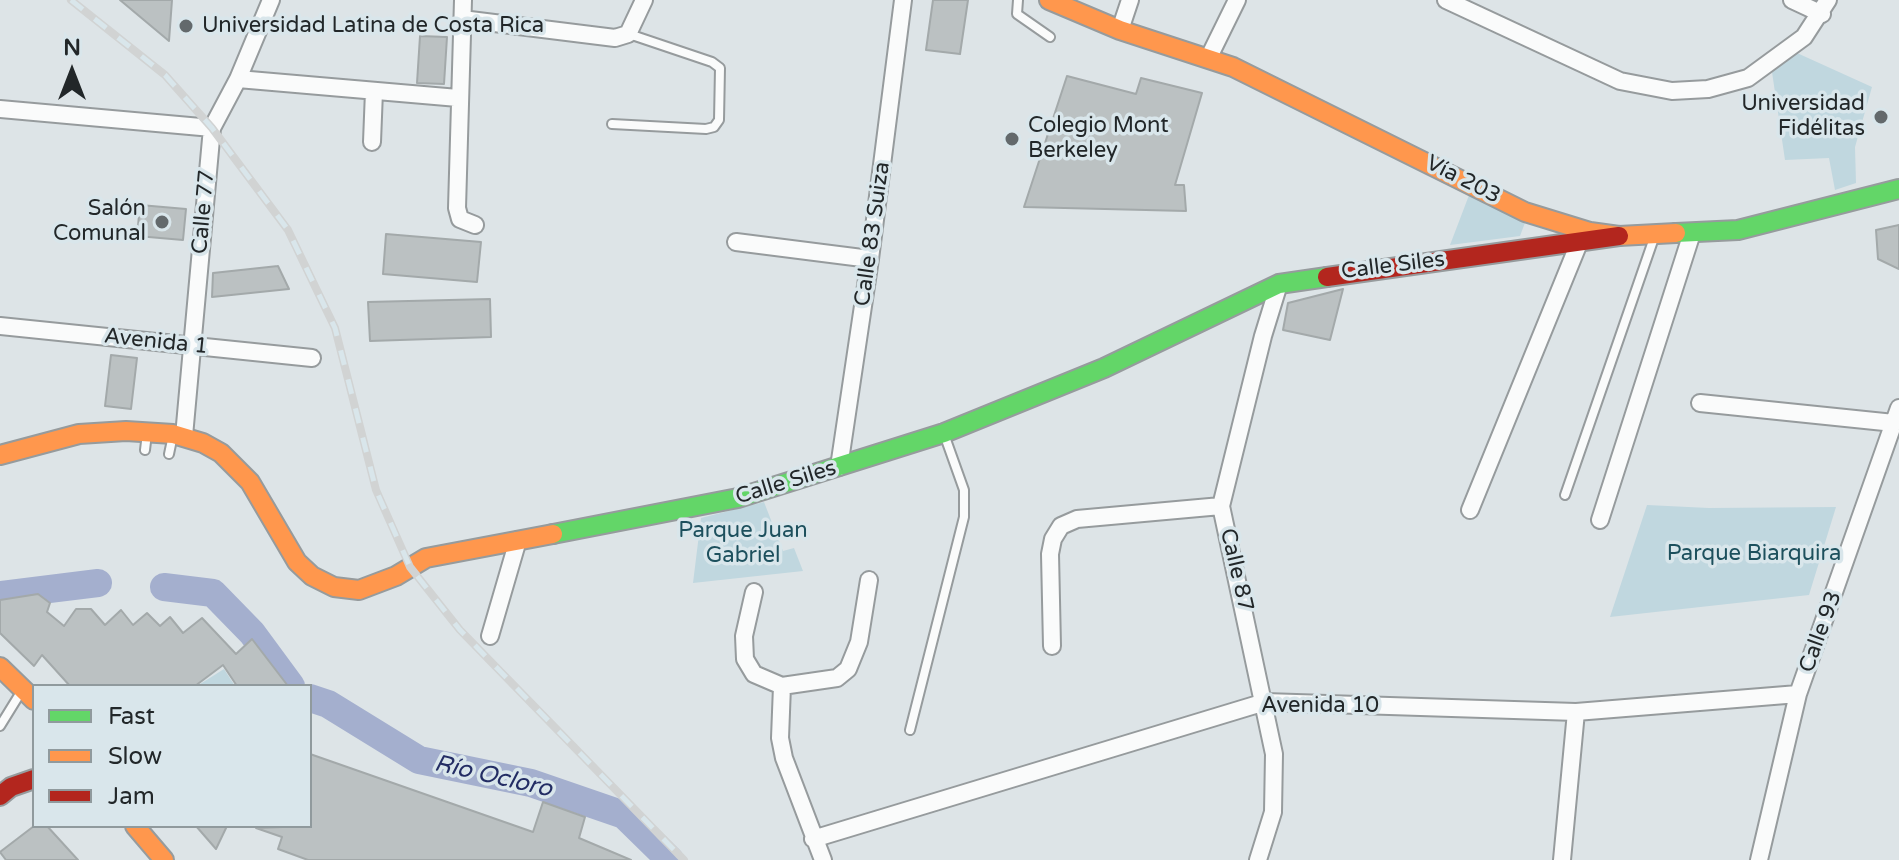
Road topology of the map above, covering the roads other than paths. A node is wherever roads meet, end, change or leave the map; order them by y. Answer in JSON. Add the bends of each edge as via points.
{"nodes":[{"id":1,"x":271,"y":0,"type":"edge"},
{"id":2,"x":463,"y":0,"type":"edge"},
{"id":3,"x":644,"y":0,"type":"edge"},
{"id":4,"x":903,"y":0,"type":"edge"},
{"id":5,"x":1018,"y":0,"type":"edge"},
{"id":6,"x":1049,"y":0,"type":"edge"},
{"id":7,"x":1130,"y":0,"type":"edge"},
{"id":8,"x":1237,"y":0,"type":"edge"},
{"id":9,"x":1446,"y":0,"type":"edge"},
{"id":10,"x":1792,"y":0,"type":"edge"},
{"id":11,"x":1825,"y":7,"type":"edge"},
{"id":12,"x":462,"y":19,"type":"junction"},
{"id":13,"x":631,"y":28,"type":"junction"},
{"id":14,"x":1120,"y":30,"type":"junction"},
{"id":15,"x":1050,"y":37,"type":"dead end"},
{"id":16,"x":1209,"y":57,"type":"junction"},
{"id":17,"x":238,"y":79,"type":"junction"},
{"id":18,"x":374,"y":91,"type":"junction"},
{"id":19,"x":458,"y":98,"type":"junction"},
{"id":20,"x":0,"y":109,"type":"edge"},
{"id":21,"x":612,"y":124,"type":"dead end"},
{"id":22,"x":212,"y":128,"type":"junction"},
{"id":23,"x":372,"y":142,"type":"dead end"},
{"id":24,"x":1899,"y":189,"type":"edge"},
{"id":25,"x":1525,"y":212,"type":"junction"},
{"id":26,"x":475,"y":225,"type":"dead end"},
{"id":27,"x":1692,"y":233,"type":"junction"},
{"id":28,"x":1655,"y":235,"type":"junction"},
{"id":29,"x":1619,"y":236,"type":"junction"},
{"id":30,"x":736,"y":242,"type":"dead end"},
{"id":31,"x":1579,"y":243,"type":"junction"},
{"id":32,"x":1516,"y":250,"type":"junction"},
{"id":33,"x":870,"y":259,"type":"junction"},
{"id":34,"x":1279,"y":284,"type":"junction"},
{"id":35,"x":0,"y":326,"type":"edge"},
{"id":36,"x":192,"y":345,"type":"junction"},
{"id":37,"x":312,"y":358,"type":"dead end"},
{"id":38,"x":1700,"y":403,"type":"dead end"},
{"id":39,"x":1896,"y":416,"type":"edge"},
{"id":40,"x":944,"y":433,"type":"junction"},
{"id":41,"x":179,"y":435,"type":"junction"},
{"id":42,"x":169,"y":454,"type":"dead end"},
{"id":43,"x":0,"y":455,"type":"edge"},
{"id":44,"x":839,"y":467,"type":"junction"},
{"id":45,"x":1565,"y":495,"type":"dead end"},
{"id":46,"x":1221,"y":506,"type":"junction"},
{"id":47,"x":1470,"y":510,"type":"dead end"},
{"id":48,"x":1600,"y":520,"type":"dead end"},
{"id":49,"x":518,"y":540,"type":"junction"},
{"id":50,"x":869,"y":580,"type":"dead end"},
{"id":51,"x":754,"y":592,"type":"dead end"},
{"id":52,"x":490,"y":636,"type":"dead end"},
{"id":53,"x":1052,"y":646,"type":"dead end"},
{"id":54,"x":0,"y":667,"type":"edge"},
{"id":55,"x":782,"y":686,"type":"junction"},
{"id":56,"x":29,"y":694,"type":"edge"},
{"id":57,"x":1798,"y":694,"type":"junction"},
{"id":58,"x":1265,"y":702,"type":"junction"},
{"id":59,"x":1576,"y":712,"type":"junction"},
{"id":60,"x":0,"y":726,"type":"edge"},
{"id":61,"x":910,"y":730,"type":"dead end"},
{"id":62,"x":32,"y":780,"type":"edge"},
{"id":63,"x":0,"y":796,"type":"edge"},
{"id":64,"x":137,"y":828,"type":"edge"},
{"id":65,"x":813,"y":839,"type":"junction"},
{"id":66,"x":164,"y":860,"type":"edge"},
{"id":67,"x":823,"y":860,"type":"edge"},
{"id":68,"x":1258,"y":860,"type":"edge"},
{"id":69,"x":1562,"y":860,"type":"edge"},
{"id":70,"x":1759,"y":860,"type":"edge"}],
"edges":[{"from":1,"to":17,"type":"street","name":"Calle 77"},
{"from":2,"to":12,"type":"street"},
{"from":3,"to":13,"type":"street"},
{"from":4,"to":33,"type":"street","name":"Calle 83 Suiza"},
{"from":5,"to":15,"type":"lane","via":[[1015,10],[1021,19]]},
{"from":6,"to":14,"type":"main road","name":"Vía 203"},
{"from":7,"to":14,"type":"street"},
{"from":8,"to":16,"type":"street"},
{"from":9,"to":11,"type":"street","via":[[1620,81],[1672,91],[1708,89],[1748,78],[1804,37]]},
{"from":10,"to":11,"type":"street"},
{"from":12,"to":13,"type":"street","via":[[615,38]]},
{"from":12,"to":19,"type":"street"},
{"from":13,"to":21,"type":"lane","via":[[720,68],[719,120],[706,129]]},
{"from":14,"to":16,"type":"main road","name":"Vía 203"},
{"from":16,"to":25,"type":"main road","name":"Vía 203"},
{"from":17,"to":18,"type":"street"},
{"from":17,"to":22,"type":"street","name":"Calle 77"},
{"from":18,"to":19,"type":"street"},
{"from":18,"to":23,"type":"street"},
{"from":19,"to":26,"type":"street","via":[[457,208],[460,219]]},
{"from":20,"to":22,"type":"street"},
{"from":22,"to":36,"type":"street","name":"Calle 77"},
{"from":24,"to":27,"type":"main road","name":"Vía 203","via":[[1758,227]]},
{"from":25,"to":29,"type":"main road","name":"Vía 203"},
{"from":25,"to":32,"type":"main road","via":[[1527,233]]},
{"from":27,"to":28,"type":"main road","name":"Vía 203"},
{"from":27,"to":48,"type":"street"},
{"from":28,"to":29,"type":"main road","name":"Vía 203"},
{"from":28,"to":45,"type":"lane"},
{"from":29,"to":31,"type":"main road","name":"Calle Siles"},
{"from":30,"to":33,"type":"street"},
{"from":31,"to":32,"type":"main road","name":"Calle Siles"},
{"from":31,"to":47,"type":"street"},
{"from":32,"to":34,"type":"main road","name":"Calle Siles"},
{"from":33,"to":44,"type":"street","name":"Calle 83 Suiza"},
{"from":34,"to":40,"type":"main road","name":"Calle Siles","via":[[1104,368]]},
{"from":34,"to":46,"type":"street","name":"Calle 87"},
{"from":35,"to":36,"type":"street","name":"Avenida 1"},
{"from":36,"to":37,"type":"street","name":"Avenida 1"},
{"from":36,"to":41,"type":"street","name":"Calle 77"},
{"from":38,"to":39,"type":"street"},
{"from":39,"to":57,"type":"street","name":"Calle 93"},
{"from":40,"to":44,"type":"main road","name":"Calle Siles"},
{"from":40,"to":61,"type":"lane","via":[[964,490],[964,517]]},
{"from":41,"to":42,"type":"lane"},
{"from":41,"to":43,"type":"main road","name":"Calle Siles","via":[[146,441],[79,434]]},
{"from":41,"to":49,"type":"main road","name":"Calle Siles","via":[[221,453],[250,482],[297,562],[334,587],[359,590],[426,558]]},
{"from":44,"to":49,"type":"main road","name":"Calle Siles","via":[[738,498]]},
{"from":46,"to":53,"type":"street","via":[[1077,519],[1061,526],[1050,554]]},
{"from":46,"to":58,"type":"street","name":"Calle 87"},
{"from":49,"to":52,"type":"street"},
{"from":50,"to":55,"type":"street","via":[[859,642],[848,669],[837,678]]},
{"from":51,"to":55,"type":"street","via":[[744,636],[745,659],[754,674]]},
{"from":54,"to":56,"type":"main road"},
{"from":55,"to":65,"type":"street","via":[[780,738]]},
{"from":56,"to":60,"type":"lane"},
{"from":57,"to":59,"type":"street","name":"Avenida 10"},
{"from":57,"to":70,"type":"street","name":"Calle 93"},
{"from":58,"to":59,"type":"street","name":"Avenida 10"},
{"from":58,"to":65,"type":"street","name":"Avenida 10"},
{"from":58,"to":68,"type":"street","name":"Calle 87","via":[[1275,781],[1267,840]]},
{"from":59,"to":69,"type":"street"},
{"from":62,"to":63,"type":"main road"},
{"from":64,"to":66,"type":"main road"},
{"from":65,"to":67,"type":"street"}]}
